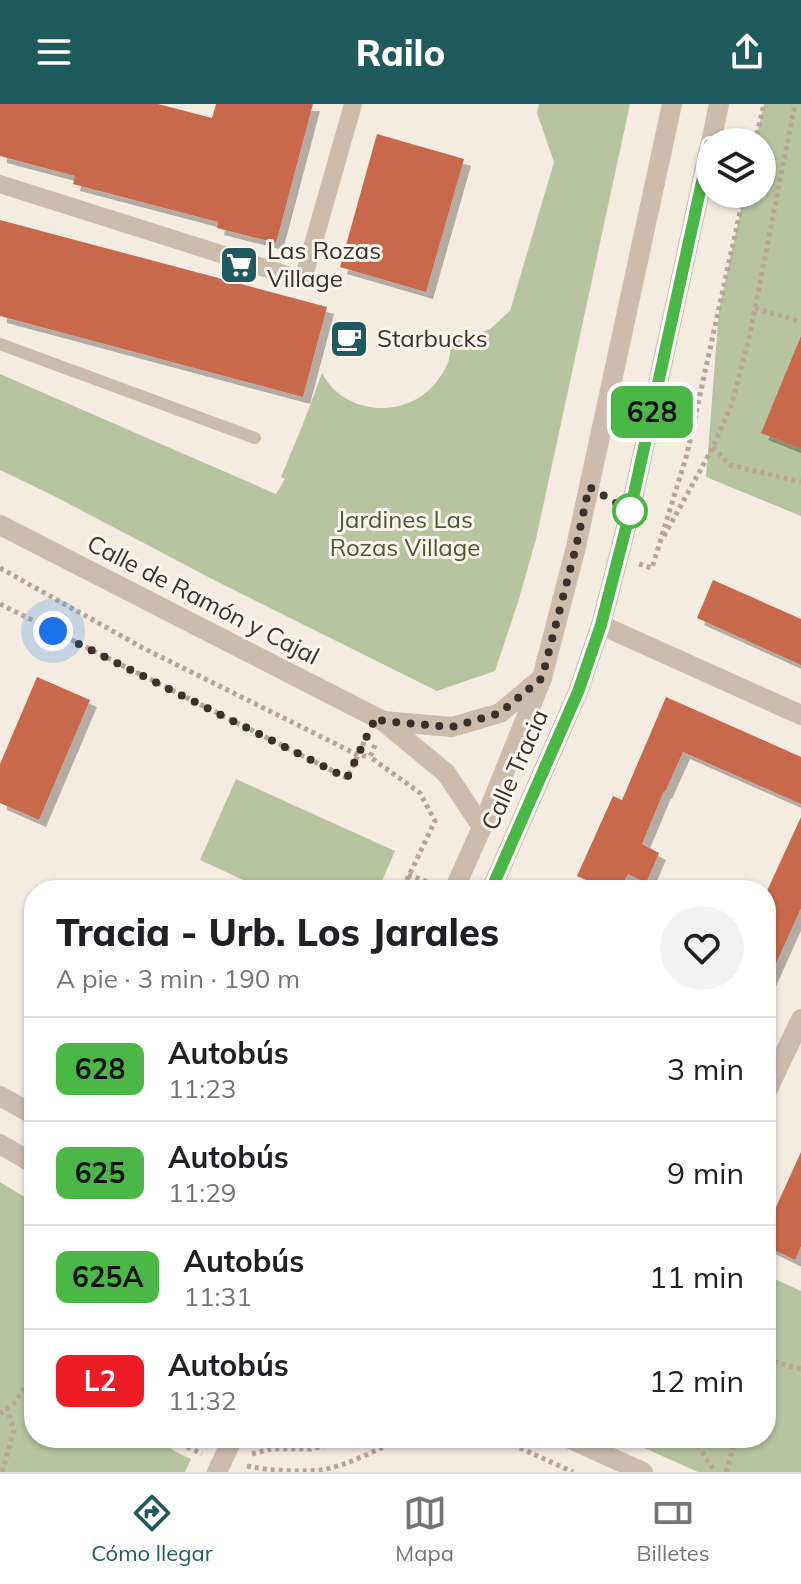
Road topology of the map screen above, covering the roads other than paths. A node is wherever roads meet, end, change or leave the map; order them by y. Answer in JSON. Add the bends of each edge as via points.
{"nodes":[{"id":1,"x":353,"y":104,"type":"edge"},
{"id":2,"x":672,"y":104,"type":"edge"},
{"id":3,"x":719,"y":104,"type":"edge"},
{"id":4,"x":714,"y":128,"type":"edge"},
{"id":5,"x":0,"y":184,"type":"edge"},
{"id":6,"x":696,"y":208,"type":"edge"},
{"id":7,"x":0,"y":344,"type":"edge"},
{"id":8,"x":255,"y":438,"type":"dead end"},
{"id":9,"x":0,"y":525,"type":"edge"},
{"id":10,"x":601,"y":625,"type":"junction"},
{"id":11,"x":542,"y":678,"type":"junction"},
{"id":12,"x":801,"y":715,"type":"edge"},
{"id":13,"x":379,"y":719,"type":"junction"},
{"id":14,"x":482,"y":827,"type":"junction"},
{"id":15,"x":448,"y":880,"type":"edge"},
{"id":16,"x":495,"y":880,"type":"edge"},
{"id":17,"x":801,"y":1019,"type":"edge"},
{"id":18,"x":794,"y":1054,"type":"edge"},
{"id":19,"x":776,"y":1079,"type":"edge"},
{"id":20,"x":0,"y":1096,"type":"edge"},
{"id":21,"x":24,"y":1109,"type":"edge"},
{"id":22,"x":0,"y":1144,"type":"edge"},
{"id":23,"x":24,"y":1158,"type":"edge"},
{"id":24,"x":228,"y":1448,"type":"edge"},
{"id":25,"x":590,"y":1448,"type":"edge"},
{"id":26,"x":219,"y":1467,"type":"edge"},
{"id":27,"x":643,"y":1472,"type":"edge"}],
"edges":[{"from":1,"to":5,"type":"street","via":[[303,280]]},
{"from":2,"to":11,"type":"street","name":"Calle Tracia","via":[[576,547]]},
{"from":3,"to":4,"type":"street","name":"Calle Tracia"},
{"from":6,"to":10,"type":"street","name":"Calle Tracia"},
{"from":7,"to":8,"type":"lane"},
{"from":9,"to":13,"type":"street","name":"Calle de Ramón y Cajal"},
{"from":10,"to":12,"type":"street"},
{"from":10,"to":16,"type":"street","name":"Calle Tracia","via":[[578,692]]},
{"from":11,"to":13,"type":"street","name":"Calle de Ramón y Cajal","via":[[500,713],[452,727]]},
{"from":11,"to":14,"type":"street","name":"Calle Tracia"},
{"from":13,"to":14,"type":"street","name":"Calle de Ramón y Cajal","via":[[446,773]]},
{"from":14,"to":15,"type":"street","name":"Calle Tracia"},
{"from":17,"to":18,"type":"street"},
{"from":18,"to":19,"type":"street"},
{"from":20,"to":21,"type":"street"},
{"from":22,"to":23,"type":"street"},
{"from":24,"to":26,"type":"street"},
{"from":25,"to":27,"type":"street"}]}
